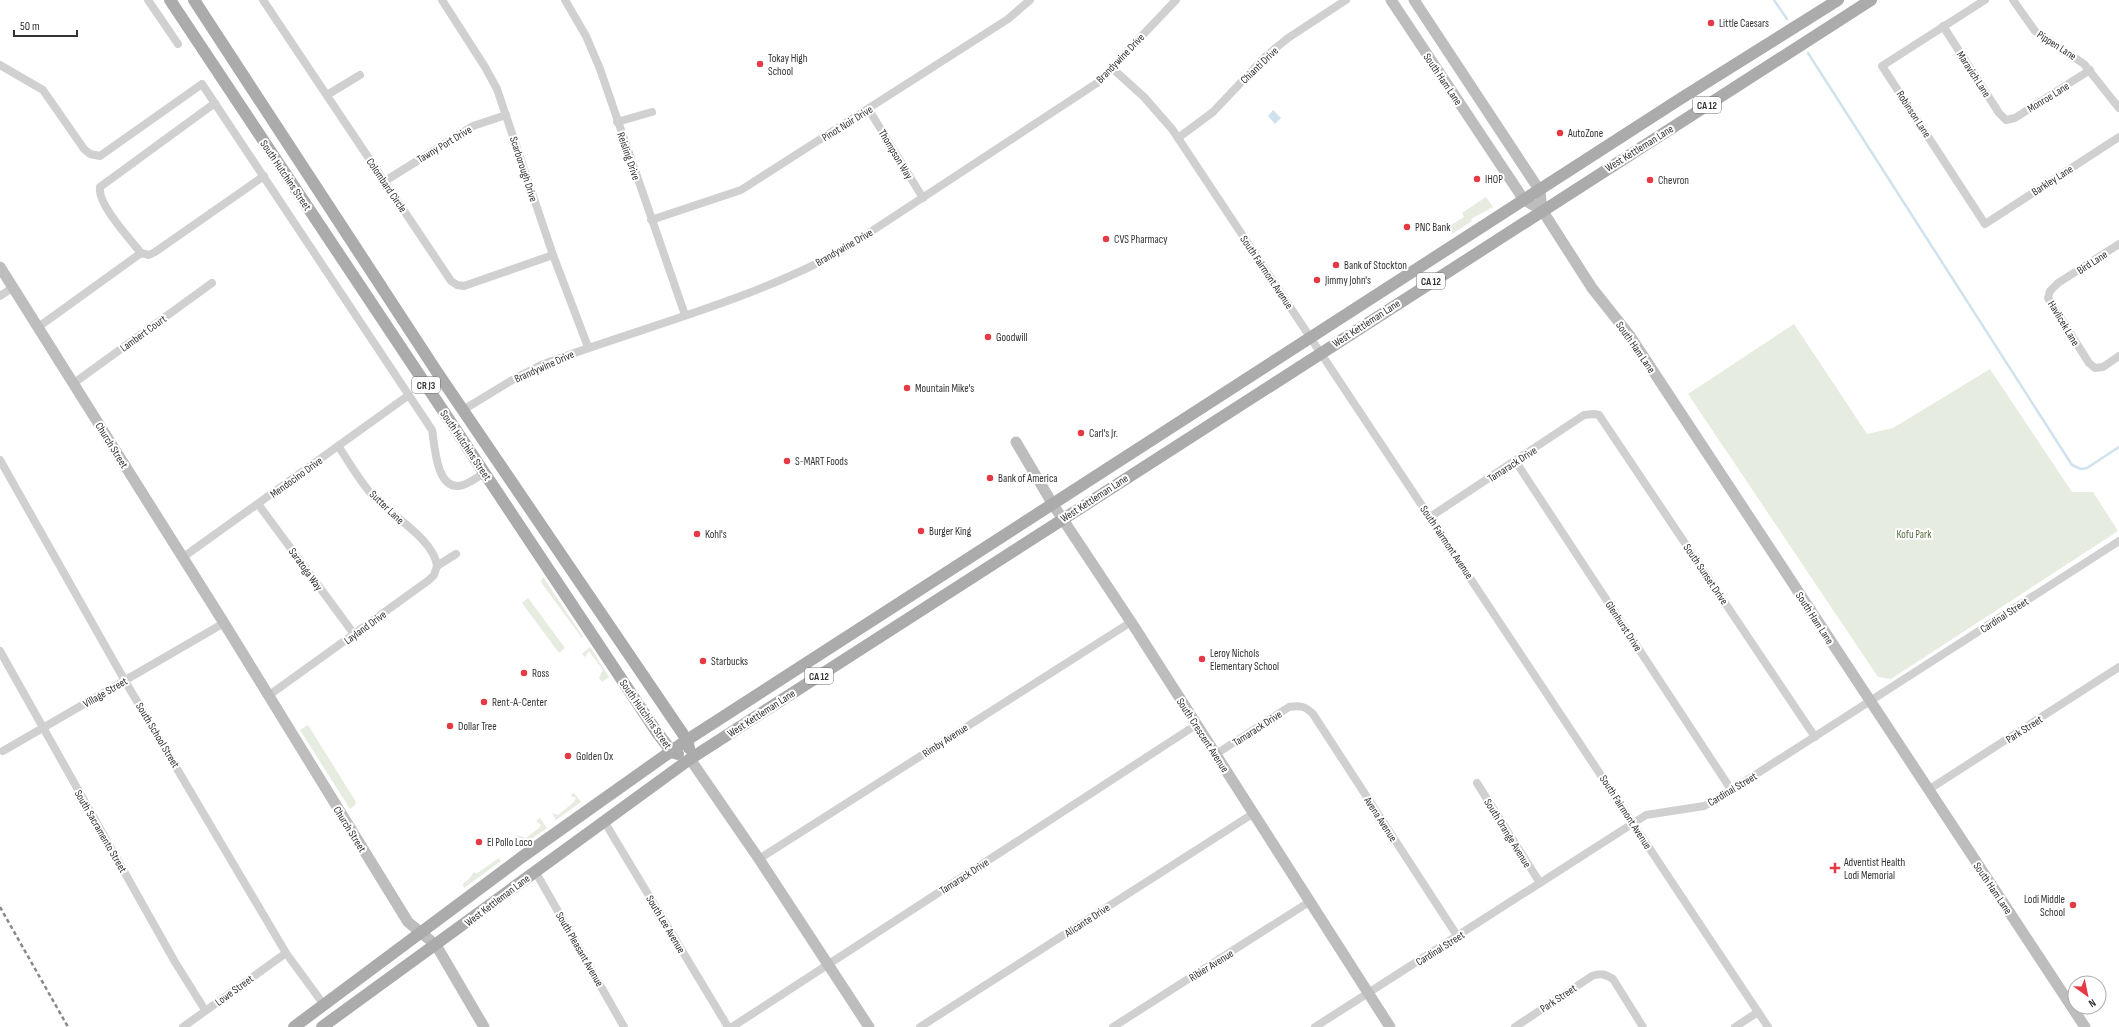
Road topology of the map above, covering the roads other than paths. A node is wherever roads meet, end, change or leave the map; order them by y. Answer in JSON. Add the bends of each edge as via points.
{"nodes":[{"id":1,"x":148,"y":0,"type":"edge"},
{"id":2,"x":170,"y":0,"type":"edge"},
{"id":3,"x":194,"y":0,"type":"edge"},
{"id":4,"x":442,"y":0,"type":"edge"},
{"id":5,"x":565,"y":0,"type":"edge"},
{"id":6,"x":1030,"y":0,"type":"edge"},
{"id":7,"x":1176,"y":0,"type":"edge"},
{"id":8,"x":1346,"y":0,"type":"edge"},
{"id":9,"x":1391,"y":0,"type":"edge"},
{"id":10,"x":1414,"y":0,"type":"edge"},
{"id":11,"x":1838,"y":0,"type":"edge"},
{"id":12,"x":1871,"y":0,"type":"edge"},
{"id":13,"x":1985,"y":0,"type":"edge"},
{"id":14,"x":2012,"y":0,"type":"edge"},
{"id":15,"x":266,"y":1,"type":"edge"},
{"id":16,"x":1943,"y":26,"type":"junction"},
{"id":17,"x":178,"y":44,"type":"dead end"},
{"id":18,"x":0,"y":65,"type":"edge"},
{"id":19,"x":1112,"y":68,"type":"junction"},
{"id":20,"x":2090,"y":70,"type":"junction"},
{"id":21,"x":360,"y":75,"type":"dead end"},
{"id":22,"x":327,"y":95,"type":"junction"},
{"id":23,"x":214,"y":103,"type":"junction"},
{"id":24,"x":2119,"y":108,"type":"edge"},
{"id":25,"x":869,"y":110,"type":"junction"},
{"id":26,"x":652,"y":112,"type":"dead end"},
{"id":27,"x":506,"y":115,"type":"junction"},
{"id":28,"x":2006,"y":120,"type":"joint"},
{"id":29,"x":617,"y":122,"type":"junction"},
{"id":30,"x":2119,"y":137,"type":"edge"},
{"id":31,"x":1178,"y":138,"type":"junction"},
{"id":32,"x":264,"y":176,"type":"junction"},
{"id":33,"x":385,"y":181,"type":"junction"},
{"id":34,"x":1540,"y":191,"type":"junction"},
{"id":35,"x":923,"y":198,"type":"junction"},
{"id":36,"x":1524,"y":200,"type":"junction"},
{"id":37,"x":1542,"y":210,"type":"junction"},
{"id":38,"x":651,"y":220,"type":"junction"},
{"id":39,"x":1985,"y":224,"type":"joint"},
{"id":40,"x":2119,"y":244,"type":"edge"},
{"id":41,"x":141,"y":252,"type":"junction"},
{"id":42,"x":553,"y":255,"type":"junction"},
{"id":43,"x":0,"y":267,"type":"edge"},
{"id":44,"x":2065,"y":279,"type":"joint"},
{"id":45,"x":212,"y":283,"type":"dead end"},
{"id":46,"x":12,"y":288,"type":"junction"},
{"id":47,"x":0,"y":296,"type":"edge"},
{"id":48,"x":685,"y":315,"type":"junction"},
{"id":49,"x":37,"y":328,"type":"junction"},
{"id":50,"x":1310,"y":337,"type":"junction"},
{"id":51,"x":588,"y":347,"type":"junction"},
{"id":52,"x":1320,"y":353,"type":"junction"},
{"id":53,"x":2119,"y":356,"type":"edge"},
{"id":54,"x":74,"y":383,"type":"junction"},
{"id":55,"x":409,"y":395,"type":"junction"},
{"id":56,"x":463,"y":410,"type":"junction"},
{"id":57,"x":1594,"y":414,"type":"joint"},
{"id":58,"x":1016,"y":442,"type":"dead end"},
{"id":59,"x":338,"y":446,"type":"junction"},
{"id":60,"x":0,"y":460,"type":"edge"},
{"id":61,"x":1516,"y":462,"type":"junction"},
{"id":62,"x":484,"y":473,"type":"junction"},
{"id":63,"x":1052,"y":503,"type":"junction"},
{"id":64,"x":258,"y":504,"type":"junction"},
{"id":65,"x":1430,"y":517,"type":"junction"},
{"id":66,"x":1063,"y":518,"type":"junction"},
{"id":67,"x":2119,"y":541,"type":"edge"},
{"id":68,"x":456,"y":554,"type":"dead end"},
{"id":69,"x":182,"y":558,"type":"junction"},
{"id":70,"x":437,"y":566,"type":"junction"},
{"id":71,"x":573,"y":608,"type":"junction"},
{"id":72,"x":607,"y":622,"type":"junction"},
{"id":73,"x":1130,"y":622,"type":"junction"},
{"id":74,"x":224,"y":623,"type":"junction"},
{"id":75,"x":854,"y":632,"type":"junction"},
{"id":76,"x":354,"y":634,"type":"junction"},
{"id":77,"x":0,"y":650,"type":"edge"},
{"id":78,"x":835,"y":665,"type":"junction"},
{"id":79,"x":2119,"y":668,"type":"edge"},
{"id":80,"x":125,"y":680,"type":"junction"},
{"id":81,"x":268,"y":696,"type":"junction"},
{"id":82,"x":1870,"y":701,"type":"junction"},
{"id":83,"x":1300,"y":705,"type":"joint"},
{"id":84,"x":1196,"y":725,"type":"junction"},
{"id":85,"x":43,"y":728,"type":"junction"},
{"id":86,"x":1815,"y":737,"type":"junction"},
{"id":87,"x":687,"y":740,"type":"junction"},
{"id":88,"x":2,"y":751,"type":"dead end"},
{"id":89,"x":672,"y":752,"type":"junction"},
{"id":90,"x":1216,"y":754,"type":"junction"},
{"id":91,"x":690,"y":759,"type":"junction"},
{"id":92,"x":1476,"y":783,"type":"dead end"},
{"id":93,"x":1928,"y":790,"type":"junction"},
{"id":94,"x":1732,"y":791,"type":"junction"},
{"id":95,"x":1254,"y":814,"type":"junction"},
{"id":96,"x":604,"y":821,"type":"junction"},
{"id":97,"x":1634,"y":822,"type":"junction"},
{"id":98,"x":759,"y":859,"type":"junction"},
{"id":99,"x":535,"y":871,"type":"junction"},
{"id":100,"x":1540,"y":883,"type":"junction"},
{"id":101,"x":1309,"y":902,"type":"junction"},
{"id":102,"x":420,"y":933,"type":"junction"},
{"id":103,"x":1458,"y":937,"type":"junction"},
{"id":104,"x":436,"y":945,"type":"junction"},
{"id":105,"x":286,"y":953,"type":"junction"},
{"id":106,"x":828,"y":964,"type":"junction"},
{"id":107,"x":1368,"y":993,"type":"junction"},
{"id":108,"x":324,"y":1005,"type":"junction"},
{"id":109,"x":205,"y":1010,"type":"junction"},
{"id":110,"x":1758,"y":1012,"type":"junction"},
{"id":111,"x":336,"y":1023,"type":"edge"},
{"id":112,"x":183,"y":1027,"type":"edge"},
{"id":113,"x":294,"y":1027,"type":"edge"},
{"id":114,"x":322,"y":1027,"type":"edge"},
{"id":115,"x":484,"y":1027,"type":"edge"},
{"id":116,"x":624,"y":1027,"type":"edge"},
{"id":117,"x":728,"y":1027,"type":"edge"},
{"id":118,"x":732,"y":1027,"type":"edge"},
{"id":119,"x":869,"y":1027,"type":"edge"},
{"id":120,"x":920,"y":1027,"type":"edge"},
{"id":121,"x":1113,"y":1027,"type":"edge"},
{"id":122,"x":1315,"y":1027,"type":"edge"},
{"id":123,"x":1390,"y":1027,"type":"edge"},
{"id":124,"x":1515,"y":1027,"type":"edge"},
{"id":125,"x":1643,"y":1027,"type":"edge"},
{"id":126,"x":1735,"y":1027,"type":"edge"},
{"id":127,"x":1768,"y":1027,"type":"edge"},
{"id":128,"x":2085,"y":1027,"type":"edge"}],
"edges":[{"from":1,"to":17,"type":"street"},
{"from":2,"to":62,"type":"main road","name":"South Hutchins Street","number":"CR J3"},
{"from":3,"to":56,"type":"main road","name":"South Hutchins Street","number":"CR J3"},
{"from":4,"to":27,"type":"street","name":"Scarborough Drive","via":[[485,66]]},
{"from":5,"to":29,"type":"street","name":"Reisling Drive","via":[[586,36]]},
{"from":6,"to":25,"type":"street","name":"Pinot Noir Drive","via":[[1008,19]]},
{"from":7,"to":19,"type":"street","name":"Brandywine Drive"},
{"from":8,"to":31,"type":"street","name":"Chianti Drive","via":[[1288,38],[1266,56],[1213,112]]},
{"from":9,"to":36,"type":"main road","name":"South Ham Lane"},
{"from":10,"to":34,"type":"main road","name":"South Ham Lane"},
{"from":11,"to":34,"type":"main road","name":"West Kettleman Lane","number":"CA 12","via":[[1686,95]]},
{"from":12,"to":37,"type":"main road","name":"West Kettleman Lane","number":"CA 12"},
{"from":13,"to":16,"type":"street"},
{"from":14,"to":20,"type":"street","name":"Pippen Lane","via":[[2035,31],[2073,55]]},
{"from":15,"to":22,"type":"street","name":"Colombard Circle"},
{"from":16,"to":28,"type":"street","name":"Maravich Lane"},
{"from":16,"to":39,"type":"street","name":"Robinson Lane","via":[[1882,66]]},
{"from":18,"to":23,"type":"street","via":[[43,90],[84,149],[90,154],[100,156],[202,84]]},
{"from":19,"to":31,"type":"street","name":"South Fairmont Avenue","via":[[1144,97]]},
{"from":19,"to":35,"type":"street","name":"Brandywine Drive","via":[[1097,83]]},
{"from":20,"to":24,"type":"street","name":"Pippen Lane"},
{"from":20,"to":28,"type":"street","name":"Monroe Lane","via":[[2015,118]]},
{"from":21,"to":22,"type":"street"},
{"from":22,"to":33,"type":"street","name":"Colombard Circle"},
{"from":23,"to":32,"type":"street"},
{"from":23,"to":41,"type":"street","via":[[100,187],[99,192],[106,206]]},
{"from":25,"to":35,"type":"street","name":"Thompson Way"},
{"from":25,"to":38,"type":"street","name":"Pinot Noir Drive","via":[[741,190]]},
{"from":26,"to":29,"type":"street"},
{"from":27,"to":33,"type":"street","name":"Tawny Port Drive","via":[[473,126]]},
{"from":27,"to":42,"type":"street","name":"Scarborough Drive"},
{"from":29,"to":38,"type":"street","name":"Reisling Drive"},
{"from":30,"to":39,"type":"street","name":"Barkley Lane"},
{"from":31,"to":50,"type":"street","name":"South Fairmont Avenue"},
{"from":32,"to":41,"type":"street","via":[[156,252]]},
{"from":32,"to":55,"type":"street"},
{"from":33,"to":42,"type":"street","name":"Colombard Circle","via":[[451,281],[457,285],[464,286]]},
{"from":34,"to":36,"type":"main road","name":"West Kettleman Lane","number":"CA 12"},
{"from":34,"to":37,"type":"main road","name":"South Ham Lane"},
{"from":35,"to":48,"type":"street","name":"Brandywine Drive","via":[[843,250],[801,272]]},
{"from":36,"to":37,"type":"main road","name":"South Ham Lane"},
{"from":36,"to":50,"type":"main road","name":"West Kettleman Lane","number":"CA 12"},
{"from":37,"to":52,"type":"main road","name":"West Kettleman Lane","number":"CA 12"},
{"from":37,"to":82,"type":"main road","name":"South Ham Lane","via":[[1592,288],[1630,336]]},
{"from":38,"to":48,"type":"street","name":"Reisling Drive"},
{"from":40,"to":44,"type":"street","name":"Bird Lane"},
{"from":41,"to":49,"type":"street"},
{"from":42,"to":51,"type":"street","name":"Scarborough Drive"},
{"from":43,"to":46,"type":"main road","name":"Church Street"},
{"from":44,"to":53,"type":"street","name":"Havlicek Lane","via":[[2050,291],[2048,298],[2089,363],[2096,368],[2103,367]]},
{"from":45,"to":54,"type":"street","name":"Lambert Court"},
{"from":46,"to":47,"type":"street"},
{"from":46,"to":49,"type":"main road","name":"Church Street"},
{"from":48,"to":51,"type":"street","name":"Brandywine Drive"},
{"from":49,"to":54,"type":"main road","name":"Church Street"},
{"from":50,"to":52,"type":"street","name":"South Fairmont Avenue"},
{"from":50,"to":63,"type":"main road","name":"West Kettleman Lane","number":"CA 12"},
{"from":51,"to":56,"type":"street","name":"Brandywine Drive","via":[[541,365]]},
{"from":52,"to":65,"type":"street","name":"South Fairmont Avenue"},
{"from":52,"to":66,"type":"main road","name":"West Kettleman Lane","number":"CA 12"},
{"from":54,"to":69,"type":"main road","name":"Church Street"},
{"from":55,"to":59,"type":"street","name":"Mendocino Drive"},
{"from":55,"to":62,"type":"street","via":[[432,430],[439,470],[443,478],[450,484],[459,486]]},
{"from":56,"to":72,"type":"main road","name":"South Hutchins Street","number":"CR J3"},
{"from":57,"to":61,"type":"street","name":"Tamarack Drive","via":[[1584,415]]},
{"from":57,"to":86,"type":"street","name":"South Sunset Drive","via":[[1607,424]]},
{"from":58,"to":63,"type":"main road","name":"South Crescent Avenue"},
{"from":59,"to":64,"type":"street","name":"Mendocino Drive"},
{"from":59,"to":70,"type":"street","name":"Sutter Lane","via":[[375,499],[427,546],[434,555]]},
{"from":60,"to":80,"type":"street","name":"South School Street"},
{"from":61,"to":65,"type":"street","name":"Tamarack Drive"},
{"from":61,"to":94,"type":"street","name":"Glenhurst Drive"},
{"from":62,"to":71,"type":"main road","name":"South Hutchins Street","number":"CR J3"},
{"from":63,"to":66,"type":"main road","name":"South Crescent Avenue"},
{"from":63,"to":75,"type":"main road","name":"West Kettleman Lane","number":"CA 12"},
{"from":64,"to":69,"type":"street","name":"Mendocino Drive"},
{"from":64,"to":76,"type":"street","name":"Saratoga Way"},
{"from":65,"to":97,"type":"street","name":"South Fairmont Avenue"},
{"from":66,"to":73,"type":"main road","name":"South Crescent Avenue"},
{"from":66,"to":78,"type":"main road","name":"West Kettleman Lane","number":"CA 12"},
{"from":67,"to":82,"type":"street","name":"Cardinal Street"},
{"from":68,"to":70,"type":"street","name":"Layland Drive"},
{"from":69,"to":74,"type":"main road","name":"Church Street"},
{"from":70,"to":76,"type":"street","name":"Layland Drive","via":[[429,580]]},
{"from":71,"to":72,"type":"main road","via":[[590,619]]},
{"from":71,"to":89,"type":"main road","name":"South Hutchins Street","number":"CR J3"},
{"from":72,"to":87,"type":"main road","name":"South Hutchins Street","number":"CR J3"},
{"from":73,"to":84,"type":"main road","name":"South Crescent Avenue"},
{"from":73,"to":98,"type":"street","name":"Rimby Avenue"},
{"from":74,"to":80,"type":"street","name":"Village Street"},
{"from":74,"to":81,"type":"main road","name":"Church Street"},
{"from":75,"to":78,"type":"main road","via":[[847,649]]},
{"from":75,"to":87,"type":"main road","name":"West Kettleman Lane","number":"CA 12"},
{"from":76,"to":81,"type":"street","name":"Layland Drive"},
{"from":77,"to":85,"type":"street","name":"South Sacramento Street"},
{"from":78,"to":91,"type":"main road","name":"West Kettleman Lane","number":"CA 12"},
{"from":79,"to":93,"type":"street","name":"Park Street"},
{"from":80,"to":85,"type":"street","name":"Village Street"},
{"from":80,"to":105,"type":"street","name":"South School Street"},
{"from":81,"to":102,"type":"main road","name":"Church Street","via":[[408,922]]},
{"from":82,"to":86,"type":"street","name":"Cardinal Street"},
{"from":82,"to":93,"type":"main road","name":"South Ham Lane"},
{"from":83,"to":90,"type":"street","name":"Tamarack Drive","via":[[1289,707]]},
{"from":83,"to":103,"type":"street","name":"Avena Avenue","via":[[1313,714]]},
{"from":84,"to":90,"type":"main road","name":"South Crescent Avenue"},
{"from":84,"to":106,"type":"street","name":"Tamarack Drive"},
{"from":85,"to":88,"type":"street","name":"Village Street"},
{"from":85,"to":109,"type":"street","name":"South Sacramento Street"},
{"from":86,"to":94,"type":"street","name":"Cardinal Street"},
{"from":87,"to":89,"type":"main road","name":"West Kettleman Lane","number":"CA 12"},
{"from":87,"to":91,"type":"main road","name":"South Hutchins Street","number":"CR J3"},
{"from":89,"to":91,"type":"main road","name":"South Hutchins Street"},
{"from":89,"to":102,"type":"main road","name":"West Kettleman Lane","number":"CA 12"},
{"from":90,"to":95,"type":"main road","name":"South Crescent Avenue"},
{"from":91,"to":96,"type":"main road","name":"West Kettleman Lane","number":"CA 12"},
{"from":91,"to":98,"type":"main road","name":"South Hutchins Street"},
{"from":92,"to":100,"type":"street","name":"South Orange Avenue"},
{"from":93,"to":128,"type":"main road","name":"South Ham Lane"},
{"from":94,"to":97,"type":"street","name":"Cardinal Street","via":[[1704,806],[1646,815]]},
{"from":95,"to":101,"type":"main road","name":"South Crescent Avenue"},
{"from":95,"to":120,"type":"street","name":"Alicante Drive"},
{"from":96,"to":99,"type":"main road","name":"West Kettleman Lane","number":"CA 12"},
{"from":96,"to":117,"type":"street","name":"South Lee Avenue"},
{"from":97,"to":100,"type":"street","name":"Cardinal Street"},
{"from":97,"to":110,"type":"street","name":"South Fairmont Avenue"},
{"from":98,"to":106,"type":"main road","name":"South Hutchins Street"},
{"from":99,"to":104,"type":"main road","name":"West Kettleman Lane","number":"CA 12"},
{"from":99,"to":116,"type":"street","name":"South Pleasant Avenue"},
{"from":100,"to":103,"type":"street","name":"Cardinal Street"},
{"from":101,"to":107,"type":"main road","name":"South Crescent Avenue"},
{"from":101,"to":121,"type":"street","name":"Ribier Avenue"},
{"from":102,"to":104,"type":"main road","name":"Church Street"},
{"from":102,"to":108,"type":"main road","name":"West Kettleman Lane","number":"CA 12"},
{"from":103,"to":107,"type":"street","name":"Cardinal Street"},
{"from":104,"to":111,"type":"main road","name":"West Kettleman Lane","number":"CA 12"},
{"from":104,"to":115,"type":"main road","name":"Church Street"},
{"from":105,"to":108,"type":"street","name":"South School Street"},
{"from":105,"to":109,"type":"street","name":"Lowe Street"},
{"from":106,"to":118,"type":"street","name":"Tamarack Drive"},
{"from":106,"to":119,"type":"main road","name":"South Hutchins Street"},
{"from":107,"to":122,"type":"street","name":"Cardinal Street"},
{"from":107,"to":123,"type":"main road","name":"South Crescent Avenue"},
{"from":108,"to":113,"type":"main road","number":"CA 12"},
{"from":109,"to":112,"type":"street","name":"Lowe Street"},
{"from":110,"to":126,"type":"street"},
{"from":110,"to":127,"type":"street","name":"South Fairmont Avenue"},
{"from":111,"to":114,"type":"main road","number":"CA 12"},
{"from":124,"to":125,"type":"street","name":"Park Street","via":[[1592,976],[1603,974],[1613,979]]}]}
